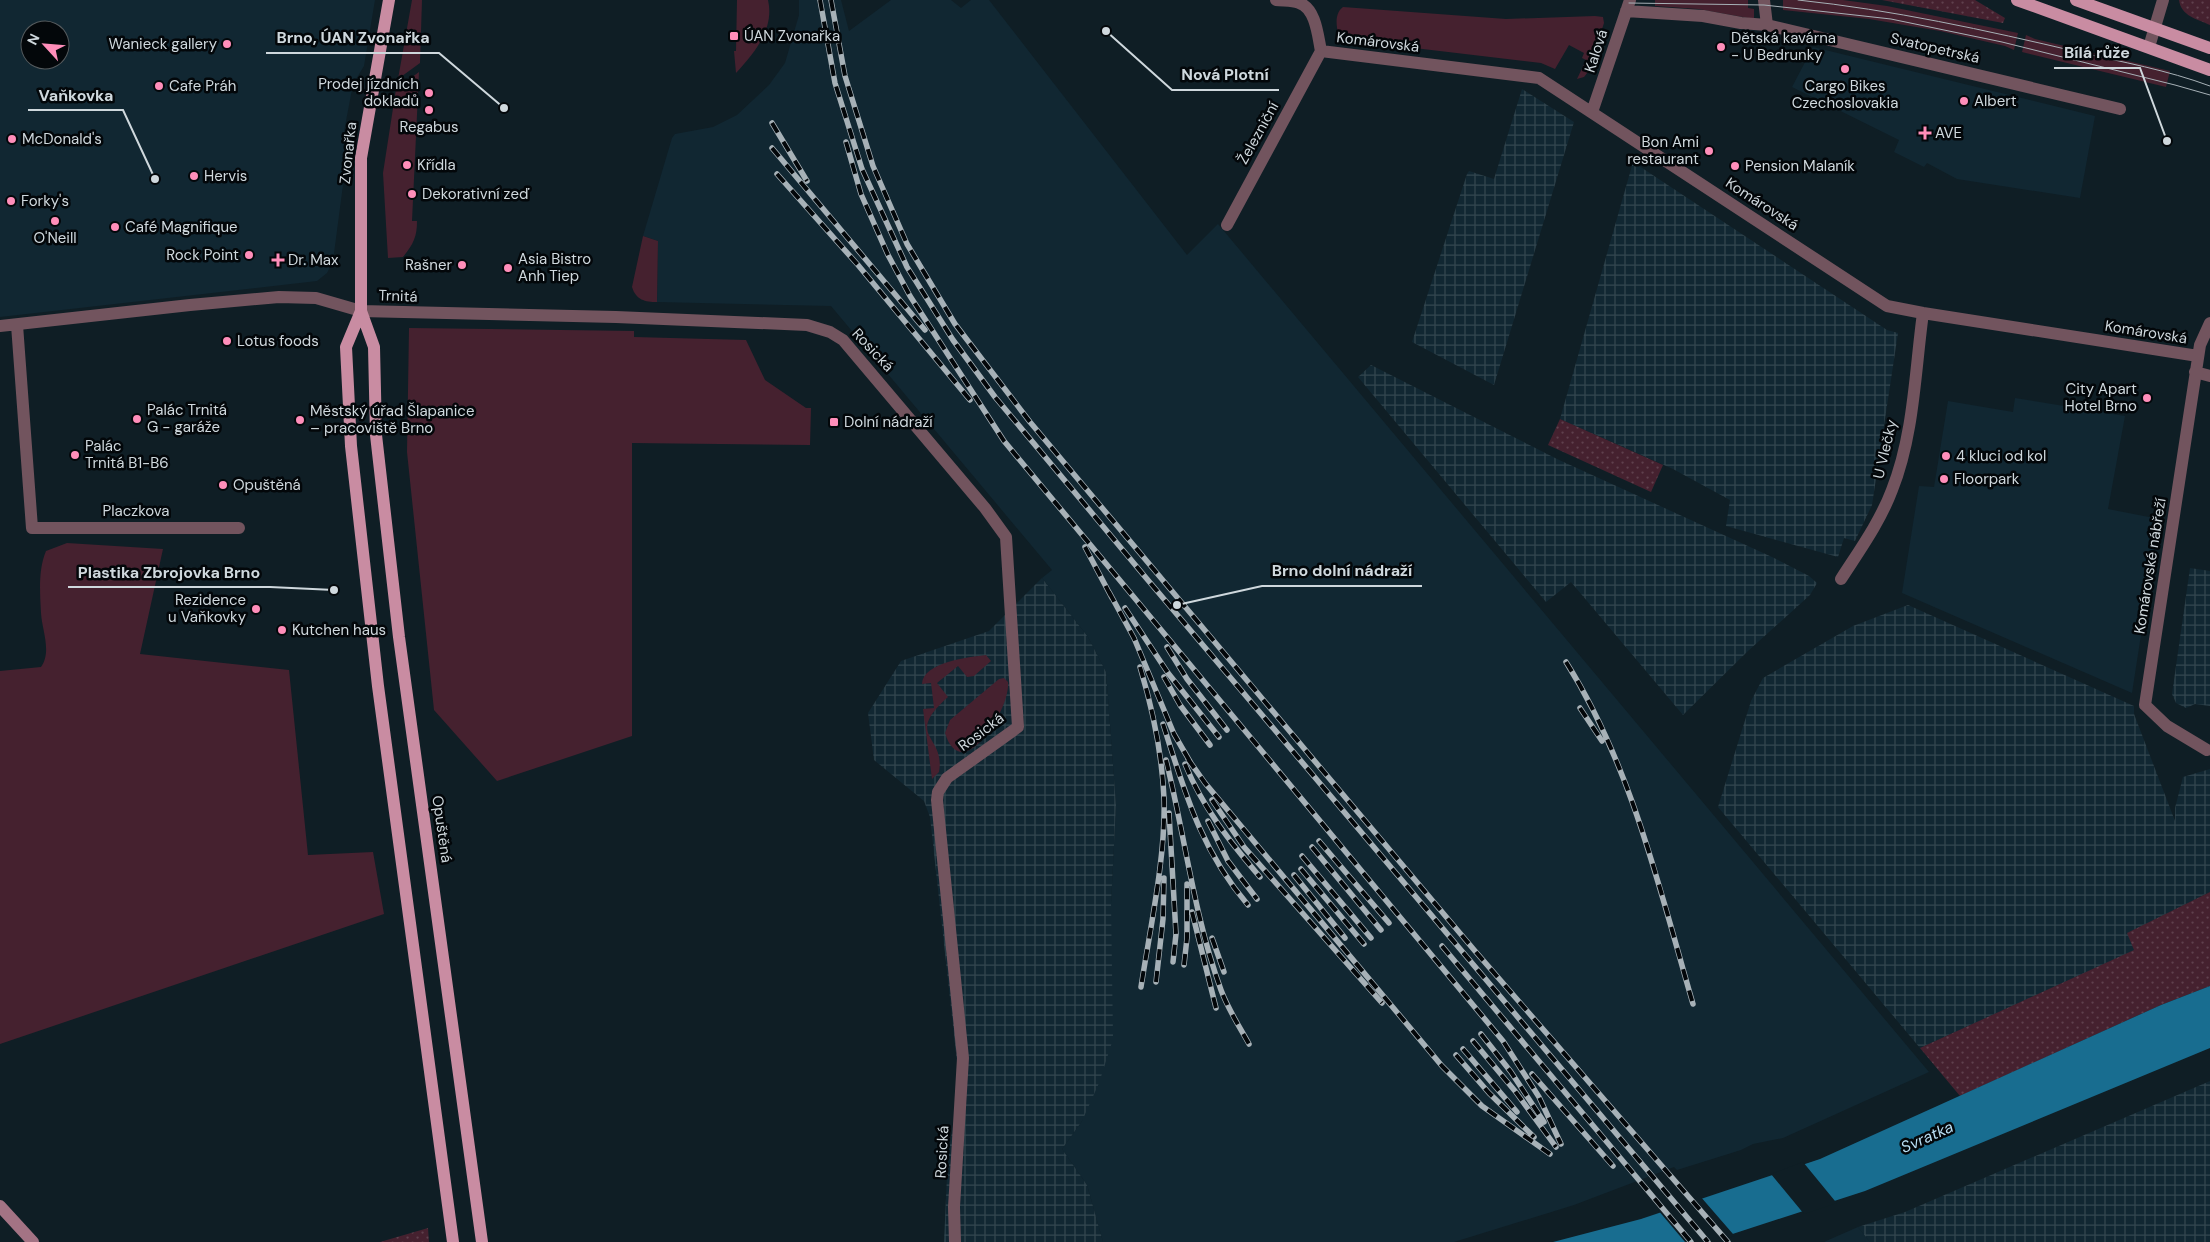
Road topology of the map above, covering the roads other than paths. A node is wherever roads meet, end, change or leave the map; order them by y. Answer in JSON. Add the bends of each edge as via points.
{"nodes":[{"id":1,"x":389,"y":0,"type":"edge"},
{"id":2,"x":1276,"y":0,"type":"edge"},
{"id":3,"x":1764,"y":0,"type":"edge"},
{"id":4,"x":2018,"y":0,"type":"edge"},
{"id":5,"x":2076,"y":0,"type":"edge"},
{"id":6,"x":2163,"y":0,"type":"edge"},
{"id":7,"x":1628,"y":5,"type":"edge"},
{"id":8,"x":1767,"y":25,"type":"junction"},
{"id":9,"x":2154,"y":28,"type":"junction"},
{"id":10,"x":2148,"y":46,"type":"junction"},
{"id":11,"x":2210,"y":48,"type":"edge"},
{"id":12,"x":1321,"y":52,"type":"junction"},
{"id":13,"x":2210,"y":70,"type":"edge"},
{"id":14,"x":2120,"y":109,"type":"dead end"},
{"id":15,"x":1592,"y":112,"type":"junction"},
{"id":16,"x":1226,"y":225,"type":"dead end"},
{"id":17,"x":361,"y":311,"type":"junction"},
{"id":18,"x":1923,"y":313,"type":"junction"},
{"id":19,"x":2210,"y":323,"type":"edge"},
{"id":20,"x":17,"y":325,"type":"junction"},
{"id":21,"x":799,"y":325,"type":"joint"},
{"id":22,"x":0,"y":326,"type":"edge"},
{"id":23,"x":2198,"y":356,"type":"junction"},
{"id":24,"x":2195,"y":372,"type":"junction"},
{"id":25,"x":2210,"y":376,"type":"edge"},
{"id":26,"x":239,"y":528,"type":"dead end"},
{"id":27,"x":1841,"y":579,"type":"dead end"},
{"id":28,"x":2207,"y":750,"type":"dead end"},
{"id":29,"x":0,"y":1206,"type":"edge"},
{"id":30,"x":34,"y":1242,"type":"edge"},
{"id":31,"x":453,"y":1242,"type":"edge"},
{"id":32,"x":482,"y":1242,"type":"edge"},
{"id":33,"x":955,"y":1242,"type":"edge"}],
"edges":[{"from":1,"to":17,"type":"main road","name":"Zvonařka","via":[[362,150]]},
{"from":2,"to":12,"type":"street","via":[[1301,3],[1308,9],[1316,26]]},
{"from":3,"to":8,"type":"street"},
{"from":4,"to":10,"type":"main road"},
{"from":5,"to":9,"type":"main road"},
{"from":6,"to":9,"type":"street"},
{"from":7,"to":8,"type":"street","name":"Svatopetrská"},
{"from":7,"to":15,"type":"street","name":"Kalová"},
{"from":8,"to":14,"type":"street","name":"Svatopetrská"},
{"from":9,"to":10,"type":"street"},
{"from":9,"to":11,"type":"main road"},
{"from":10,"to":13,"type":"main road"},
{"from":12,"to":15,"type":"street","name":"Komárovská","via":[[1530,75],[1546,81]]},
{"from":12,"to":16,"type":"street","name":"Železniční"},
{"from":15,"to":18,"type":"street","name":"Komárovská","via":[[1887,306]]},
{"from":17,"to":20,"type":"street","name":"Trnitá","via":[[316,298],[279,298]]},
{"from":17,"to":21,"type":"street","name":"Trnitá"},
{"from":17,"to":31,"type":"main road","via":[[346,347],[351,446],[377,676]]},
{"from":17,"to":32,"type":"main road","name":"Opuštěná","via":[[374,347],[376,435],[399,637]]},
{"from":18,"to":23,"type":"street","name":"Komárovská"},
{"from":18,"to":27,"type":"street","name":"U Vlečky","via":[[1906,442],[1892,490],[1870,534]]},
{"from":19,"to":23,"type":"street","name":"Komárovské nábřeží"},
{"from":20,"to":22,"type":"street","name":"Trnitá"},
{"from":20,"to":26,"type":"street","name":"Placzkova","via":[[32,528]]},
{"from":21,"to":33,"type":"street","name":"Rosická","via":[[830,332],[842,340],[1006,537],[1018,727],[947,778],[937,800],[963,1058],[954,1207]]},
{"from":23,"to":24,"type":"street","name":"Komárovské nábřeží"},
{"from":24,"to":25,"type":"street"},
{"from":24,"to":28,"type":"street","name":"Komárovské nábřeží","via":[[2145,705],[2167,726]]},
{"from":29,"to":30,"type":"main road"}]}
